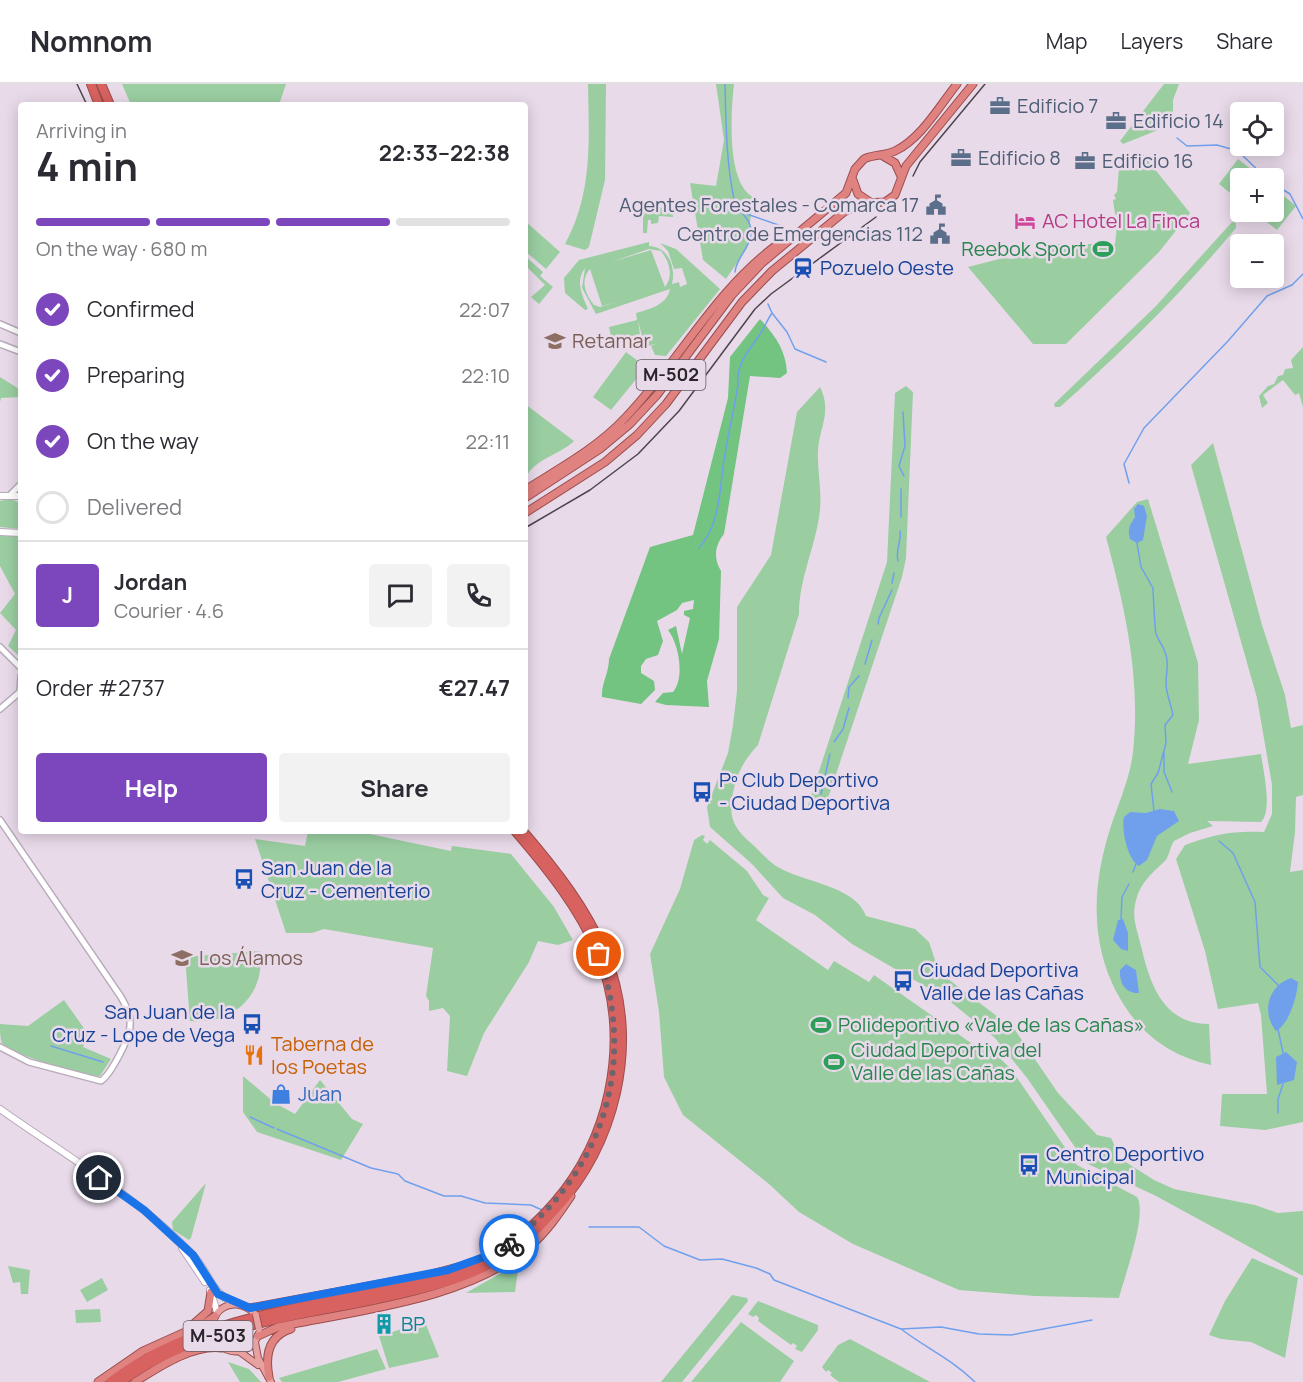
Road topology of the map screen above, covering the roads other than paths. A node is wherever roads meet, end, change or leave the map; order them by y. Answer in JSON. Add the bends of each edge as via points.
{"nodes":[{"id":1,"x":90,"y":84,"type":"edge"},
{"id":2,"x":102,"y":84,"type":"edge"},
{"id":3,"x":957,"y":84,"type":"edge"},
{"id":4,"x":973,"y":84,"type":"edge"},
{"id":5,"x":98,"y":102,"type":"edge"},
{"id":6,"x":109,"y":102,"type":"edge"},
{"id":7,"x":883,"y":156,"type":"junction"},
{"id":8,"x":901,"y":176,"type":"junction"},
{"id":9,"x":853,"y":180,"type":"junction"},
{"id":10,"x":870,"y":202,"type":"junction"},
{"id":11,"x":799,"y":233,"type":"junction"},
{"id":12,"x":0,"y":324,"type":"edge"},
{"id":13,"x":18,"y":332,"type":"edge"},
{"id":14,"x":0,"y":344,"type":"edge"},
{"id":15,"x":18,"y":351,"type":"edge"},
{"id":16,"x":18,"y":487,"type":"edge"},
{"id":17,"x":528,"y":487,"type":"edge"},
{"id":18,"x":11,"y":494,"type":"junction"},
{"id":19,"x":18,"y":495,"type":"edge"},
{"id":20,"x":0,"y":496,"type":"edge"},
{"id":21,"x":528,"y":496,"type":"edge"},
{"id":22,"x":528,"y":511,"type":"edge"},
{"id":23,"x":0,"y":532,"type":"edge"},
{"id":24,"x":18,"y":533,"type":"edge"},
{"id":25,"x":0,"y":647,"type":"edge"},
{"id":26,"x":18,"y":668,"type":"edge"},
{"id":27,"x":18,"y":693,"type":"edge"},
{"id":28,"x":0,"y":709,"type":"edge"},
{"id":29,"x":0,"y":820,"type":"edge"},
{"id":30,"x":517,"y":834,"type":"edge"},
{"id":31,"x":527,"y":834,"type":"edge"},
{"id":32,"x":0,"y":1047,"type":"edge"},
{"id":33,"x":0,"y":1109,"type":"edge"},
{"id":34,"x":590,"y":1163,"type":"junction"},
{"id":35,"x":174,"y":1238,"type":"junction"},
{"id":36,"x":492,"y":1254,"type":"junction"},
{"id":37,"x":211,"y":1292,"type":"junction"},
{"id":38,"x":237,"y":1304,"type":"junction"},
{"id":39,"x":250,"y":1308,"type":"junction"},
{"id":40,"x":358,"y":1310,"type":"junction"},
{"id":41,"x":216,"y":1314,"type":"junction"},
{"id":42,"x":257,"y":1336,"type":"junction"},
{"id":43,"x":162,"y":1341,"type":"junction"},
{"id":44,"x":222,"y":1348,"type":"junction"},
{"id":45,"x":239,"y":1351,"type":"junction"},
{"id":46,"x":268,"y":1377,"type":"edge"},
{"id":47,"x":98,"y":1382,"type":"edge"},
{"id":48,"x":110,"y":1382,"type":"edge"},
{"id":49,"x":121,"y":1382,"type":"edge"},
{"id":50,"x":135,"y":1382,"type":"edge"}],
"edges":[{"from":1,"to":5,"type":"highway"},
{"from":2,"to":6,"type":"highway"},
{"from":3,"to":7,"type":"highway","number":"M-502","via":[[922,128],[903,146]]},
{"from":4,"to":8,"type":"highway","number":"M-502"},
{"from":7,"to":8,"type":"highway","via":[[895,163]]},
{"from":7,"to":9,"type":"highway","number":"M-502","via":[[864,159],[855,169]]},
{"from":8,"to":10,"type":"highway","number":"M-502","via":[[890,199]]},
{"from":9,"to":10,"type":"highway","via":[[858,194]]},
{"from":9,"to":11,"type":"highway","number":"M-502","via":[[846,193]]},
{"from":10,"to":22,"type":"highway","number":"M-502","via":[[844,212],[758,285],[666,404],[637,435],[605,462]]},
{"from":11,"to":17,"type":"highway","number":"M-502","via":[[771,250],[728,288],[625,418],[571,462]]},
{"from":11,"to":21,"type":"highway","number":"M-502","via":[[762,263],[732,296],[657,395],[630,424],[600,449]]},
{"from":12,"to":13,"type":"street"},
{"from":14,"to":15,"type":"street"},
{"from":16,"to":18,"type":"street"},
{"from":18,"to":19,"type":"main road"},
{"from":18,"to":20,"type":"main road"},
{"from":23,"to":24,"type":"main road"},
{"from":25,"to":26,"type":"street"},
{"from":27,"to":28,"type":"street"},
{"from":29,"to":32,"type":"street","via":[[128,1010],[130,1021],[128,1036],[101,1081],[29,1062]]},
{"from":30,"to":36,"type":"highway","number":"M-503","via":[[575,906],[599,954],[609,983],[615,1028],[613,1073],[597,1133],[578,1172],[534,1224]]},
{"from":31,"to":34,"type":"highway","number":"M-503","via":[[594,924],[615,982],[622,1026],[620,1074],[612,1111]]},
{"from":33,"to":35,"type":"main road","via":[[138,1204]]},
{"from":34,"to":40,"type":"highway","via":[[546,1230],[512,1260],[451,1289]]},
{"from":34,"to":49,"type":"highway","number":"M-503","via":[[538,1229],[517,1248],[473,1273],[420,1290],[235,1331],[167,1354]]},
{"from":35,"to":37,"type":"main road"},
{"from":35,"to":38,"type":"main road","via":[[196,1259],[218,1294]]},
{"from":36,"to":39,"type":"highway","via":[[428,1275]]},
{"from":36,"to":48,"type":"highway","number":"M-503","via":[[464,1269],[419,1283],[262,1316],[197,1335],[144,1359]]},
{"from":37,"to":41,"type":"main road"},
{"from":37,"to":43,"type":"highway","via":[[210,1306],[200,1320]]},
{"from":38,"to":39,"type":"main road"},
{"from":38,"to":41,"type":"main road"},
{"from":39,"to":42,"type":"main road","bridge":true,"via":[[256,1315]]},
{"from":40,"to":42,"type":"highway","via":[[278,1327]]},
{"from":40,"to":46,"type":"highway","number":"M-503","via":[[282,1331],[270,1347]]},
{"from":41,"to":43,"type":"highway","via":[[205,1323]]},
{"from":41,"to":44,"type":"main road","bridge":true,"via":[[212,1328]]},
{"from":42,"to":45,"type":"main road"},
{"from":42,"to":46,"type":"main road","via":[[258,1358]]},
{"from":43,"to":47,"type":"highway"},
{"from":44,"to":45,"type":"main road"},
{"from":44,"to":50,"type":"highway","via":[[192,1353]]},
{"from":45,"to":46,"type":"main road"}]}
